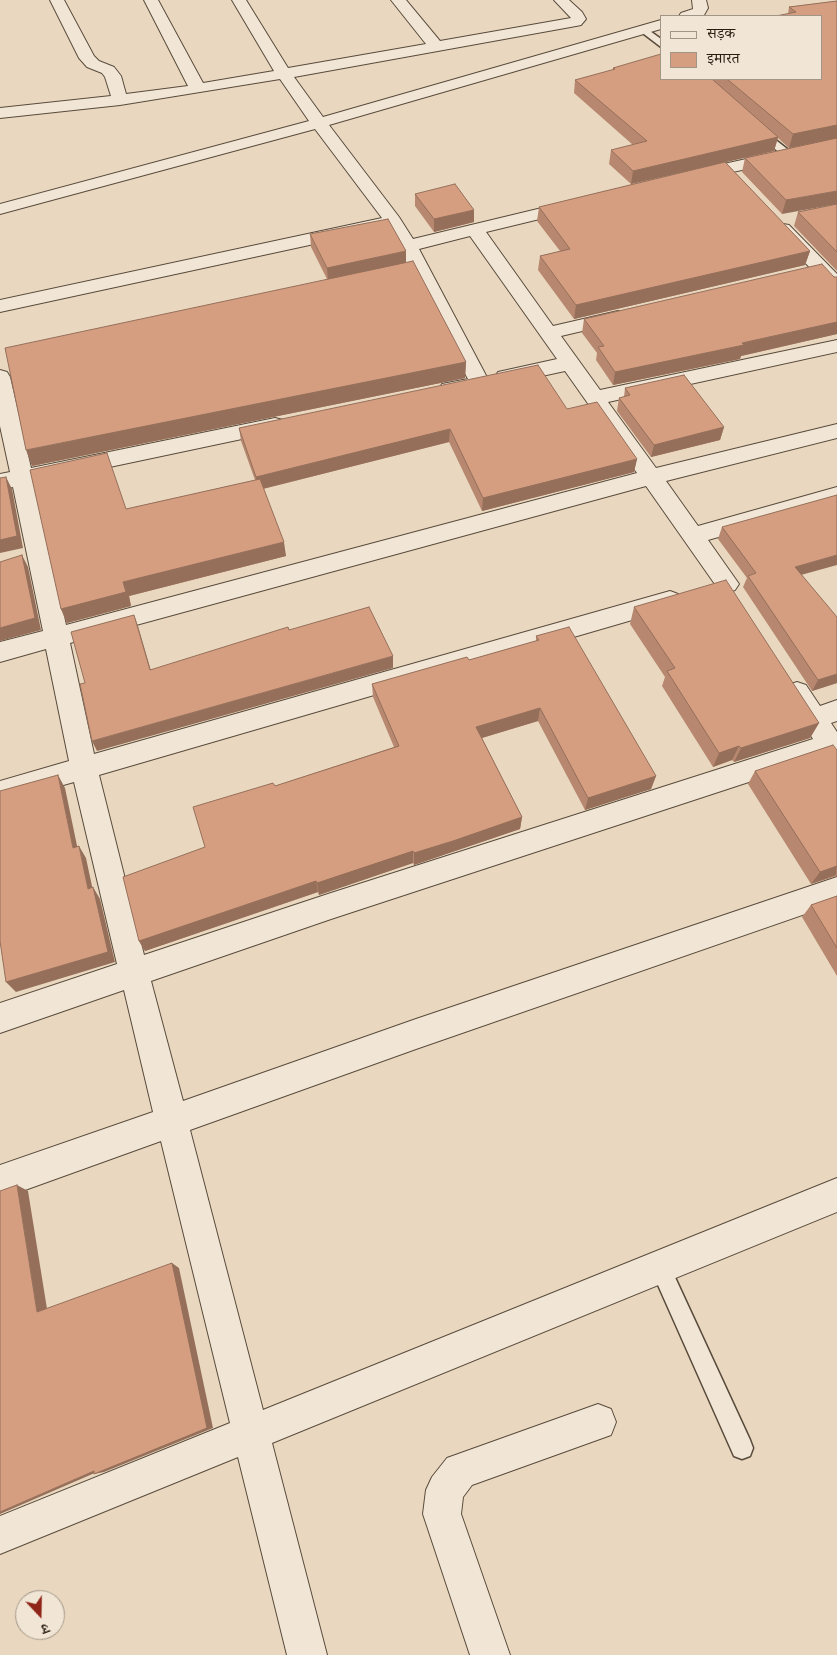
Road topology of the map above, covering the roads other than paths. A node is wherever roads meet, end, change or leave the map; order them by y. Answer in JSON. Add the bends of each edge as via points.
{"nodes":[{"id":1,"x":58,"y":0,"type":"edge"},
{"id":2,"x":151,"y":0,"type":"edge"},
{"id":3,"x":239,"y":0,"type":"edge"},
{"id":4,"x":398,"y":0,"type":"edge"},
{"id":5,"x":561,"y":0,"type":"edge"},
{"id":6,"x":699,"y":0,"type":"edge"},
{"id":7,"x":689,"y":15,"type":"edge"},
{"id":8,"x":660,"y":24,"type":"edge"},
{"id":9,"x":643,"y":29,"type":"junction"},
{"id":10,"x":660,"y":43,"type":"edge"},
{"id":11,"x":437,"y":47,"type":"junction"},
{"id":12,"x":284,"y":74,"type":"junction"},
{"id":13,"x":198,"y":89,"type":"junction"},
{"id":14,"x":120,"y":100,"type":"junction"},
{"id":15,"x":0,"y":113,"type":"edge"},
{"id":16,"x":751,"y":123,"type":"edge"},
{"id":17,"x":318,"y":124,"type":"junction"},
{"id":18,"x":837,"y":144,"type":"edge"},
{"id":19,"x":787,"y":154,"type":"junction"},
{"id":20,"x":677,"y":180,"type":"edge"},
{"id":21,"x":590,"y":201,"type":"edge"},
{"id":22,"x":0,"y":210,"type":"edge"},
{"id":23,"x":799,"y":217,"type":"edge"},
{"id":24,"x":393,"y":221,"type":"junction"},
{"id":25,"x":475,"y":230,"type":"junction"},
{"id":26,"x":408,"y":246,"type":"junction"},
{"id":27,"x":420,"y":268,"type":"junction"},
{"id":28,"x":822,"y":269,"type":"junction"},
{"id":29,"x":400,"y":272,"type":"edge"},
{"id":30,"x":803,"y":274,"type":"edge"},
{"id":31,"x":837,"y":285,"type":"edge"},
{"id":32,"x":0,"y":306,"type":"edge"},
{"id":33,"x":633,"y":314,"type":"edge"},
{"id":34,"x":549,"y":334,"type":"junction"},
{"id":35,"x":837,"y":346,"type":"edge"},
{"id":36,"x":570,"y":363,"type":"junction"},
{"id":37,"x":0,"y":377,"type":"edge"},
{"id":38,"x":480,"y":383,"type":"junction"},
{"id":39,"x":431,"y":393,"type":"edge"},
{"id":40,"x":594,"y":398,"type":"junction"},
{"id":41,"x":294,"y":421,"type":"edge"},
{"id":42,"x":837,"y":431,"type":"edge"},
{"id":43,"x":651,"y":478,"type":"junction"},
{"id":44,"x":11,"y":480,"type":"edge"},
{"id":45,"x":837,"y":495,"type":"edge"},
{"id":46,"x":692,"y":536,"type":"junction"},
{"id":47,"x":56,"y":638,"type":"junction"},
{"id":48,"x":0,"y":652,"type":"edge"},
{"id":49,"x":786,"y":676,"type":"edge"},
{"id":50,"x":825,"y":714,"type":"edge"},
{"id":51,"x":834,"y":749,"type":"edge"},
{"id":52,"x":84,"y":768,"type":"junction"},
{"id":53,"x":0,"y":792,"type":"edge"},
{"id":54,"x":837,"y":890,"type":"edge"},
{"id":55,"x":134,"y":974,"type":"junction"},
{"id":56,"x":0,"y":1018,"type":"edge"},
{"id":57,"x":172,"y":1122,"type":"junction"},
{"id":58,"x":0,"y":1182,"type":"edge"},
{"id":59,"x":837,"y":1195,"type":"edge"},
{"id":60,"x":660,"y":1267,"type":"junction"},
{"id":61,"x":598,"y":1422,"type":"dead end"},
{"id":62,"x":251,"y":1433,"type":"junction"},
{"id":63,"x":742,"y":1448,"type":"dead end"},
{"id":64,"x":0,"y":1535,"type":"edge"},
{"id":65,"x":307,"y":1655,"type":"edge"},
{"id":66,"x":490,"y":1655,"type":"edge"}],
"edges":[{"from":1,"to":14,"type":"street","via":[[87,58],[113,76]]},
{"from":2,"to":13,"type":"street"},
{"from":3,"to":12,"type":"street"},
{"from":4,"to":11,"type":"street"},
{"from":5,"to":11,"type":"street","via":[[577,15],[579,19],[576,22]]},
{"from":6,"to":7,"type":"street","via":[[699,12]]},
{"from":8,"to":9,"type":"street"},
{"from":9,"to":10,"type":"lane"},
{"from":9,"to":17,"type":"street"},
{"from":11,"to":12,"type":"street"},
{"from":12,"to":13,"type":"street"},
{"from":12,"to":17,"type":"street"},
{"from":13,"to":14,"type":"street"},
{"from":14,"to":15,"type":"street"},
{"from":16,"to":19,"type":"lane"},
{"from":17,"to":22,"type":"street"},
{"from":17,"to":24,"type":"street"},
{"from":18,"to":19,"type":"street"},
{"from":19,"to":20,"type":"street","via":[[732,174]]},
{"from":21,"to":25,"type":"street"},
{"from":23,"to":28,"type":"street","via":[[774,218]]},
{"from":24,"to":26,"type":"street"},
{"from":24,"to":32,"type":"street"},
{"from":25,"to":26,"type":"street"},
{"from":25,"to":34,"type":"street"},
{"from":26,"to":27,"type":"street"},
{"from":27,"to":29,"type":"street"},
{"from":27,"to":38,"type":"street"},
{"from":28,"to":30,"type":"street"},
{"from":28,"to":31,"type":"street"},
{"from":33,"to":34,"type":"street"},
{"from":34,"to":36,"type":"street"},
{"from":35,"to":40,"type":"street"},
{"from":36,"to":38,"type":"street"},
{"from":36,"to":40,"type":"street"},
{"from":37,"to":44,"type":"street"},
{"from":38,"to":39,"type":"street"},
{"from":40,"to":43,"type":"street"},
{"from":41,"to":44,"type":"street"},
{"from":42,"to":43,"type":"street"},
{"from":43,"to":46,"type":"street"},
{"from":43,"to":47,"type":"street"},
{"from":44,"to":47,"type":"street","via":[[29,557]]},
{"from":45,"to":46,"type":"street"},
{"from":46,"to":52,"type":"street","via":[[715,592]]},
{"from":47,"to":48,"type":"street"},
{"from":47,"to":52,"type":"street"},
{"from":49,"to":50,"type":"street"},
{"from":50,"to":51,"type":"street"},
{"from":51,"to":55,"type":"street","via":[[331,906]]},
{"from":52,"to":53,"type":"street"},
{"from":52,"to":55,"type":"street"},
{"from":54,"to":57,"type":"street","via":[[416,1034]]},
{"from":55,"to":56,"type":"street"},
{"from":55,"to":57,"type":"street"},
{"from":57,"to":58,"type":"street"},
{"from":57,"to":62,"type":"street"},
{"from":59,"to":60,"type":"street"},
{"from":60,"to":62,"type":"street"},
{"from":60,"to":63,"type":"lane"},
{"from":61,"to":66,"type":"street","via":[[460,1471],[445,1490],[442,1514]]},
{"from":62,"to":64,"type":"street"},
{"from":62,"to":65,"type":"street"}]}
